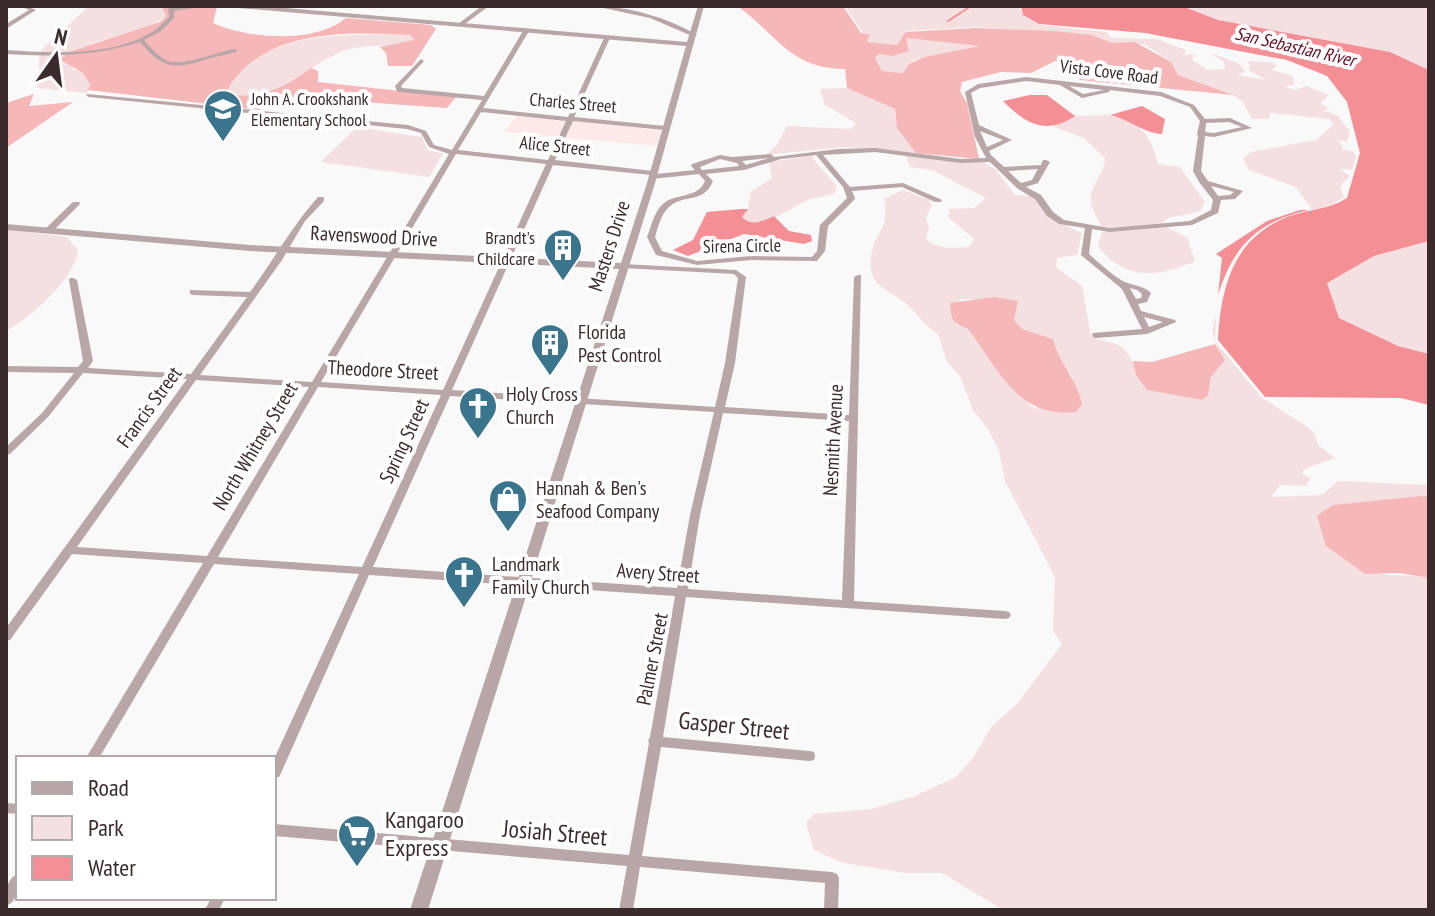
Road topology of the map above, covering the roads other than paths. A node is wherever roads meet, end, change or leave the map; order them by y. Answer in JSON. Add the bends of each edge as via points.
{"nodes":[{"id":1,"x":22,"y":6,"type":"edge"},
{"id":2,"x":205,"y":6,"type":"edge"},
{"id":3,"x":238,"y":6,"type":"edge"},
{"id":4,"x":486,"y":6,"type":"edge"},
{"id":5,"x":597,"y":6,"type":"edge"},
{"id":6,"x":701,"y":6,"type":"edge"},
{"id":7,"x":610,"y":7,"type":"edge"},
{"id":8,"x":171,"y":8,"type":"edge"},
{"id":9,"x":460,"y":25,"type":"junction"},
{"id":10,"x":675,"y":26,"type":"junction"},
{"id":11,"x":6,"y":27,"type":"edge"},
{"id":12,"x":526,"y":31,"type":"junction"},
{"id":13,"x":694,"y":34,"type":"junction"},
{"id":14,"x":607,"y":38,"type":"junction"},
{"id":15,"x":141,"y":40,"type":"junction"},
{"id":16,"x":235,"y":51,"type":"dead end"},
{"id":17,"x":6,"y":52,"type":"edge"},
{"id":18,"x":421,"y":61,"type":"dead end"},
{"id":19,"x":89,"y":95,"type":"dead end"},
{"id":20,"x":485,"y":98,"type":"junction"},
{"id":21,"x":478,"y":110,"type":"junction"},
{"id":22,"x":571,"y":119,"type":"junction"},
{"id":23,"x":1203,"y":121,"type":"junction"},
{"id":24,"x":977,"y":127,"type":"junction"},
{"id":25,"x":665,"y":128,"type":"junction"},
{"id":26,"x":1200,"y":134,"type":"junction"},
{"id":27,"x":984,"y":150,"type":"junction"},
{"id":28,"x":453,"y":152,"type":"junction"},
{"id":29,"x":818,"y":153,"type":"junction"},
{"id":30,"x":793,"y":156,"type":"junction"},
{"id":31,"x":734,"y":159,"type":"junction"},
{"id":32,"x":993,"y":160,"type":"junction"},
{"id":33,"x":551,"y":162,"type":"junction"},
{"id":34,"x":744,"y":168,"type":"junction"},
{"id":35,"x":1003,"y":169,"type":"junction"},
{"id":36,"x":698,"y":171,"type":"junction"},
{"id":37,"x":653,"y":173,"type":"junction"},
{"id":38,"x":1203,"y":182,"type":"junction"},
{"id":39,"x":1021,"y":186,"type":"junction"},
{"id":40,"x":849,"y":189,"type":"junction"},
{"id":41,"x":1216,"y":198,"type":"junction"},
{"id":42,"x":321,"y":199,"type":"dead end"},
{"id":43,"x":938,"y":200,"type":"dead end"},
{"id":44,"x":76,"y":204,"type":"dead end"},
{"id":45,"x":6,"y":227,"type":"edge"},
{"id":46,"x":1088,"y":229,"type":"junction"},
{"id":47,"x":48,"y":231,"type":"junction"},
{"id":48,"x":285,"y":250,"type":"junction"},
{"id":49,"x":392,"y":255,"type":"junction"},
{"id":50,"x":508,"y":261,"type":"junction"},
{"id":51,"x":623,"y":266,"type":"junction"},
{"id":52,"x":741,"y":274,"type":"joint"},
{"id":53,"x":858,"y":277,"type":"dead end"},
{"id":54,"x":73,"y":280,"type":"dead end"},
{"id":55,"x":1122,"y":284,"type":"junction"},
{"id":56,"x":193,"y":292,"type":"dead end"},
{"id":57,"x":253,"y":295,"type":"junction"},
{"id":58,"x":1133,"y":302,"type":"junction"},
{"id":59,"x":1140,"y":313,"type":"junction"},
{"id":60,"x":1147,"y":331,"type":"junction"},
{"id":61,"x":1096,"y":335,"type":"dead end"},
{"id":62,"x":6,"y":369,"type":"edge"},
{"id":63,"x":82,"y":370,"type":"junction"},
{"id":64,"x":193,"y":377,"type":"junction"},
{"id":65,"x":315,"y":384,"type":"junction"},
{"id":66,"x":449,"y":392,"type":"junction"},
{"id":67,"x":581,"y":400,"type":"junction"},
{"id":68,"x":721,"y":408,"type":"junction"},
{"id":69,"x":854,"y":418,"type":"junction"},
{"id":70,"x":6,"y":452,"type":"edge"},
{"id":71,"x":69,"y":550,"type":"junction"},
{"id":72,"x":210,"y":560,"type":"junction"},
{"id":73,"x":368,"y":570,"type":"junction"},
{"id":74,"x":523,"y":581,"type":"junction"},
{"id":75,"x":683,"y":593,"type":"junction"},
{"id":76,"x":848,"y":605,"type":"junction"},
{"id":77,"x":1005,"y":615,"type":"dead end"},
{"id":78,"x":6,"y":637,"type":"edge"},
{"id":79,"x":654,"y":741,"type":"junction"},
{"id":80,"x":93,"y":756,"type":"edge"},
{"id":81,"x":809,"y":756,"type":"dead end"},
{"id":82,"x":276,"y":769,"type":"edge"},
{"id":83,"x":276,"y":830,"type":"edge"},
{"id":84,"x":440,"y":846,"type":"junction"},
{"id":85,"x":633,"y":862,"type":"junction"},
{"id":86,"x":419,"y":910,"type":"edge"},
{"id":87,"x":626,"y":910,"type":"edge"},
{"id":88,"x":831,"y":910,"type":"edge"}],
"edges":[{"from":1,"to":11,"type":"street","via":[[33,10]]},
{"from":2,"to":8,"type":"street"},
{"from":3,"to":9,"type":"street"},
{"from":4,"to":9,"type":"street"},
{"from":5,"to":7,"type":"street"},
{"from":6,"to":13,"type":"street","name":"Masters Drive"},
{"from":7,"to":10,"type":"street"},
{"from":8,"to":15,"type":"street","via":[[172,17],[164,27]]},
{"from":9,"to":12,"type":"street"},
{"from":10,"to":13,"type":"street"},
{"from":10,"to":13,"type":"street"},
{"from":12,"to":14,"type":"street"},
{"from":12,"to":20,"type":"street","name":"North Whitney Street"},
{"from":13,"to":14,"type":"street"},
{"from":13,"to":25,"type":"street","name":"Masters Drive"},
{"from":14,"to":22,"type":"street","name":"Spring Street"},
{"from":15,"to":16,"type":"street","via":[[155,60],[165,64]]},
{"from":15,"to":17,"type":"street","via":[[64,54]]},
{"from":18,"to":20,"type":"street","via":[[399,90]]},
{"from":19,"to":28,"type":"street","via":[[408,127],[426,134],[435,148]]},
{"from":20,"to":21,"type":"street","name":"North Whitney Street"},
{"from":21,"to":22,"type":"street","name":"Charles Street"},
{"from":21,"to":28,"type":"street","name":"North Whitney Street"},
{"from":22,"to":25,"type":"street","name":"Charles Street"},
{"from":22,"to":33,"type":"street","name":"Spring Street"},
{"from":23,"to":24,"type":"street","name":"Vista Cove Road","via":[[1176,98],[1015,79],[971,89],[967,96]]},
{"from":23,"to":26,"type":"street"},
{"from":23,"to":26,"type":"street","via":[[1230,120],[1249,128]]},
{"from":24,"to":27,"type":"street","name":"Vista Cove Road"},
{"from":24,"to":27,"type":"street","via":[[1009,140]]},
{"from":25,"to":37,"type":"street","name":"Masters Drive"},
{"from":26,"to":38,"type":"street","via":[[1197,171]]},
{"from":27,"to":32,"type":"street","name":"Vista Cove Road"},
{"from":28,"to":33,"type":"street","name":"Alice Street"},
{"from":28,"to":49,"type":"street","name":"North Whitney Street"},
{"from":29,"to":30,"type":"street"},
{"from":29,"to":32,"type":"street","via":[[875,150]]},
{"from":29,"to":40,"type":"street"},
{"from":30,"to":31,"type":"street"},
{"from":30,"to":34,"type":"street"},
{"from":31,"to":34,"type":"street"},
{"from":31,"to":36,"type":"street"},
{"from":32,"to":35,"type":"street","name":"Vista Cove Road"},
{"from":33,"to":37,"type":"street","name":"Alice Street"},
{"from":33,"to":50,"type":"street","name":"Spring Street"},
{"from":34,"to":36,"type":"street"},
{"from":35,"to":39,"type":"street","name":"Vista Cove Road"},
{"from":35,"to":39,"type":"street","via":[[1045,164],[1035,181]]},
{"from":36,"to":37,"type":"street"},
{"from":36,"to":40,"type":"street","name":"Sirena Circle","via":[[709,181],[702,193],[669,202],[651,237],[667,258],[697,263],[814,259],[821,251],[824,225],[851,198]]},
{"from":37,"to":51,"type":"street","name":"Masters Drive"},
{"from":38,"to":41,"type":"street"},
{"from":38,"to":41,"type":"street","via":[[1239,191]]},
{"from":39,"to":46,"type":"street","name":"Vista Cove Road","via":[[1055,218]]},
{"from":40,"to":43,"type":"street","via":[[903,185]]},
{"from":41,"to":46,"type":"street","name":"Vista Cove Road","via":[[1213,214],[1192,223]]},
{"from":42,"to":48,"type":"street","name":"Francis Street"},
{"from":44,"to":47,"type":"street"},
{"from":45,"to":47,"type":"street","name":"Ravenswood Drive"},
{"from":46,"to":55,"type":"street","via":[[1085,255]]},
{"from":47,"to":48,"type":"street","name":"Ravenswood Drive"},
{"from":48,"to":49,"type":"street","name":"Ravenswood Drive"},
{"from":48,"to":57,"type":"street","name":"Francis Street"},
{"from":49,"to":50,"type":"street","name":"Ravenswood Drive"},
{"from":49,"to":65,"type":"street","name":"North Whitney Street"},
{"from":50,"to":51,"type":"street","name":"Ravenswood Drive"},
{"from":50,"to":66,"type":"street","name":"Spring Street"},
{"from":51,"to":52,"type":"street","name":"Ravenswood Drive"},
{"from":51,"to":67,"type":"street","name":"Masters Drive"},
{"from":52,"to":68,"type":"street","name":"Palmer Street"},
{"from":53,"to":69,"type":"street","name":"Nesmith Avenue"},
{"from":54,"to":63,"type":"street","via":[[89,355]]},
{"from":55,"to":58,"type":"street"},
{"from":55,"to":58,"type":"street","via":[[1147,293],[1144,300]]},
{"from":56,"to":57,"type":"street"},
{"from":57,"to":64,"type":"street","name":"Francis Street"},
{"from":58,"to":59,"type":"street"},
{"from":59,"to":60,"type":"street"},
{"from":59,"to":60,"type":"street","via":[[1172,322]]},
{"from":60,"to":61,"type":"street"},
{"from":62,"to":63,"type":"street","name":"Theodore Street"},
{"from":63,"to":64,"type":"street","name":"Theodore Street"},
{"from":63,"to":70,"type":"street","via":[[32,430]]},
{"from":64,"to":65,"type":"street","name":"Theodore Street"},
{"from":64,"to":71,"type":"street","name":"Francis Street"},
{"from":65,"to":66,"type":"street","name":"Theodore Street"},
{"from":65,"to":72,"type":"street","name":"North Whitney Street"},
{"from":66,"to":67,"type":"street","name":"Theodore Street"},
{"from":66,"to":73,"type":"street","name":"Spring Street"},
{"from":67,"to":68,"type":"street","name":"Theodore Street"},
{"from":67,"to":74,"type":"street","name":"Masters Drive"},
{"from":68,"to":69,"type":"street","name":"Theodore Street"},
{"from":68,"to":75,"type":"street","name":"Palmer Street"},
{"from":69,"to":76,"type":"street","name":"Nesmith Avenue"},
{"from":71,"to":72,"type":"street","name":"Avery Street"},
{"from":71,"to":78,"type":"street","name":"Francis Street"},
{"from":72,"to":73,"type":"street","name":"Avery Street"},
{"from":72,"to":80,"type":"street","name":"North Whitney Street"},
{"from":73,"to":74,"type":"street","name":"Avery Street"},
{"from":73,"to":82,"type":"street","name":"Spring Street"},
{"from":74,"to":75,"type":"street","name":"Avery Street"},
{"from":74,"to":84,"type":"street","name":"Masters Drive"},
{"from":75,"to":76,"type":"street","name":"Avery Street"},
{"from":75,"to":79,"type":"street","name":"Palmer Street"},
{"from":76,"to":77,"type":"street","name":"Avery Street"},
{"from":79,"to":81,"type":"street","name":"Gasper Street"},
{"from":79,"to":85,"type":"street","name":"Palmer Street"},
{"from":83,"to":84,"type":"street","name":"Josiah Street"},
{"from":84,"to":85,"type":"street","name":"Josiah Street"},
{"from":84,"to":86,"type":"street","name":"Masters Drive"},
{"from":85,"to":87,"type":"street","name":"Palmer Street"},
{"from":85,"to":88,"type":"street","name":"Josiah Street","via":[[832,878]]}]}
